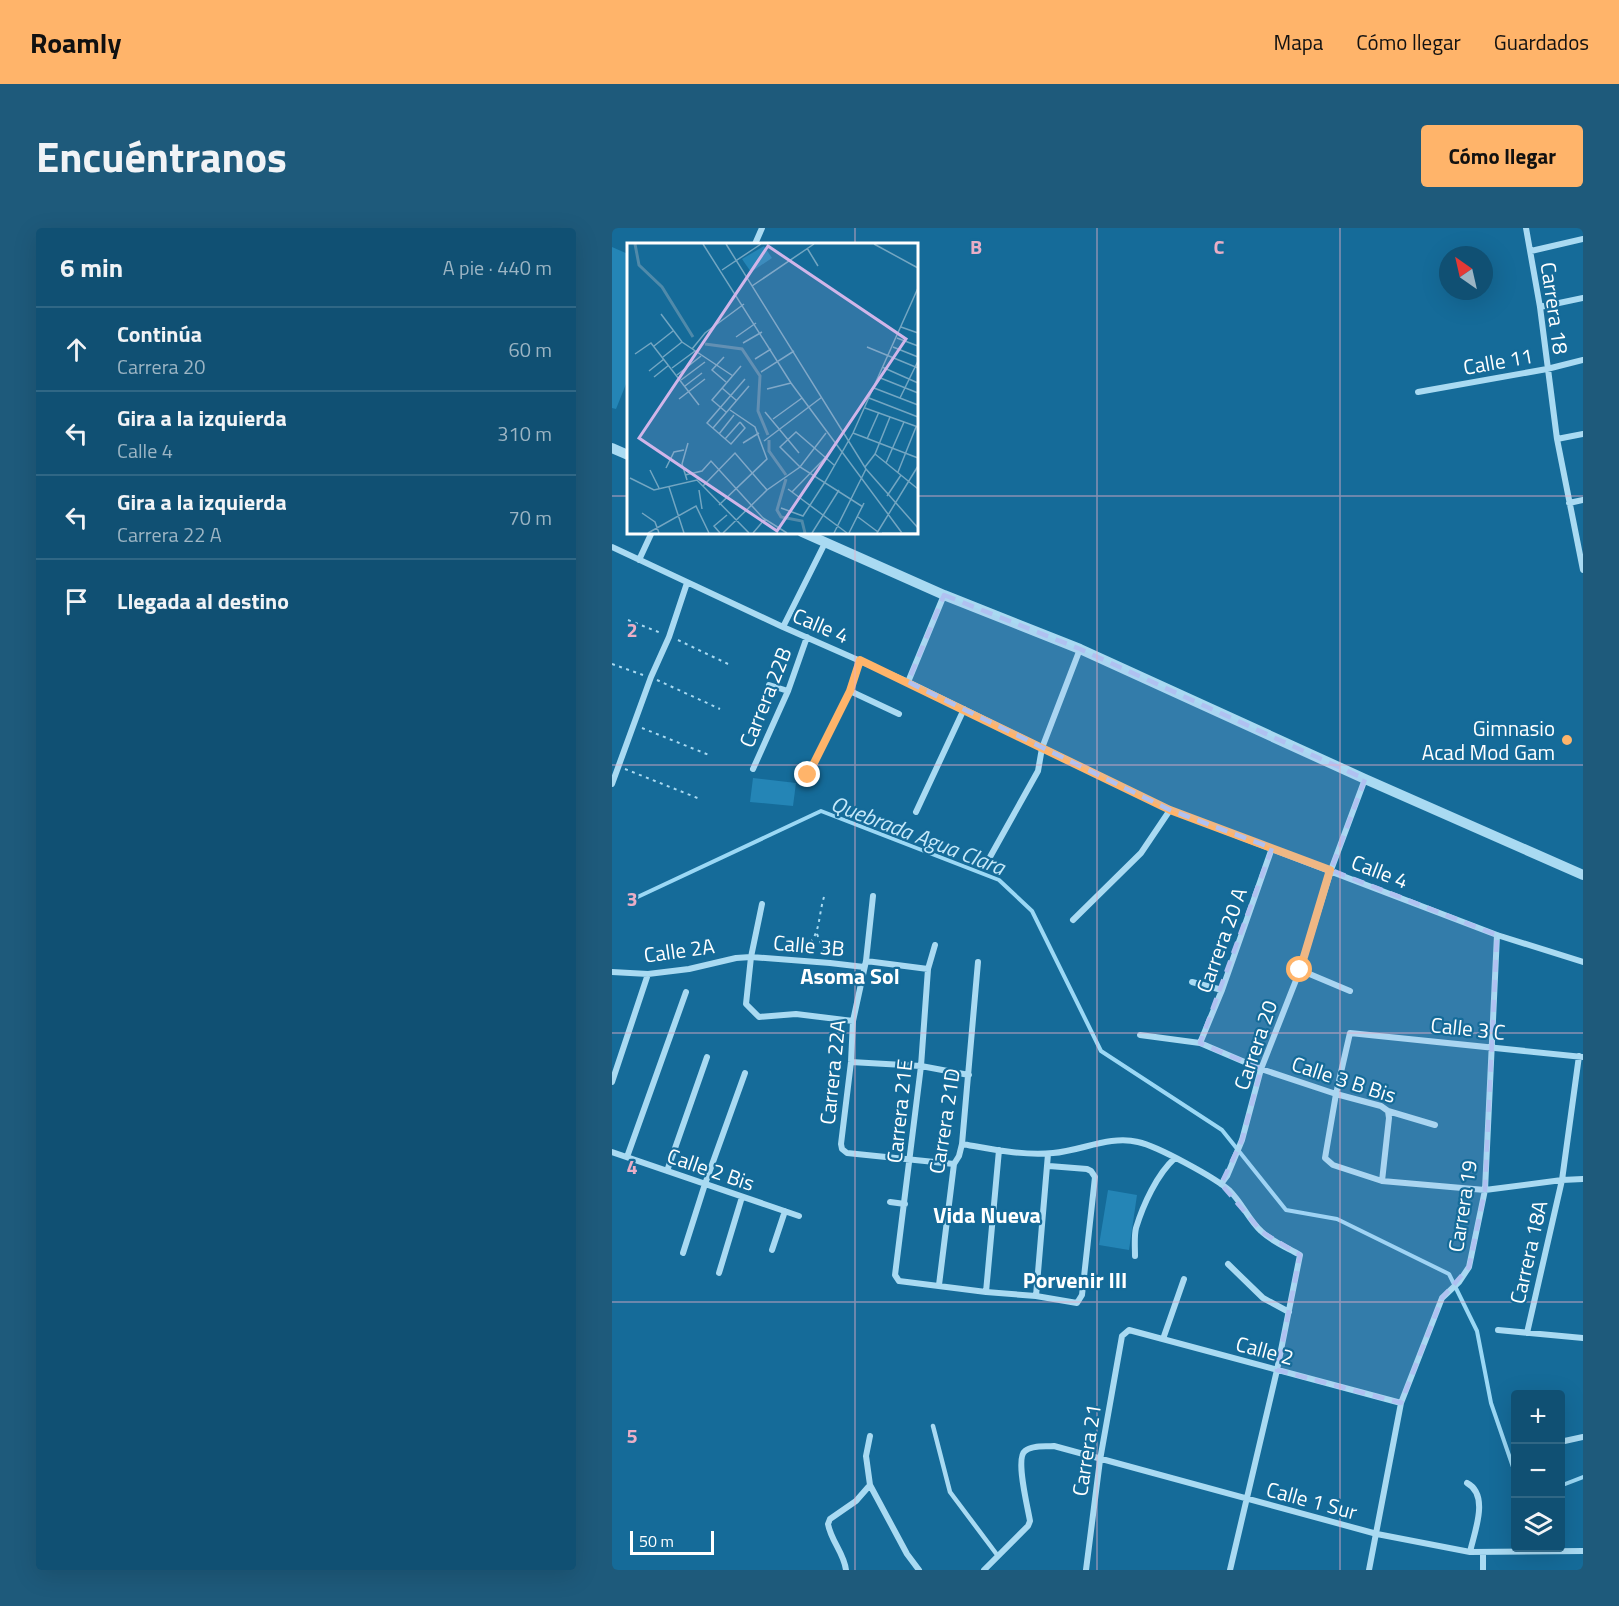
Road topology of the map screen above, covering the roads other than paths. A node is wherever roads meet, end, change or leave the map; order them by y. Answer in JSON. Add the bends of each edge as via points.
{"nodes":[{"id":1,"x":762,"y":228,"type":"edge"},
{"id":2,"x":1526,"y":228,"type":"edge"},
{"id":3,"x":1583,"y":239,"type":"edge"},
{"id":4,"x":755,"y":243,"type":"edge"},
{"id":5,"x":1530,"y":251,"type":"junction"},
{"id":6,"x":1583,"y":298,"type":"edge"},
{"id":7,"x":1540,"y":307,"type":"junction"},
{"id":8,"x":1583,"y":360,"type":"edge"},
{"id":9,"x":1547,"y":369,"type":"junction"},
{"id":10,"x":1419,"y":392,"type":"dead end"},
{"id":11,"x":1583,"y":434,"type":"edge"},
{"id":12,"x":1557,"y":439,"type":"junction"},
{"id":13,"x":612,"y":448,"type":"edge"},
{"id":14,"x":627,"y":455,"type":"edge"},
{"id":15,"x":1583,"y":500,"type":"edge"},
{"id":16,"x":1569,"y":503,"type":"junction"},
{"id":17,"x":651,"y":534,"type":"edge"},
{"id":18,"x":806,"y":534,"type":"edge"},
{"id":19,"x":825,"y":543,"type":"junction"},
{"id":20,"x":612,"y":548,"type":"edge"},
{"id":21,"x":639,"y":560,"type":"junction"},
{"id":22,"x":1583,"y":568,"type":"edge"},
{"id":23,"x":687,"y":583,"type":"junction"},
{"id":24,"x":944,"y":595,"type":"junction"},
{"id":25,"x":783,"y":627,"type":"junction"},
{"id":26,"x":807,"y":637,"type":"junction"},
{"id":27,"x":1080,"y":649,"type":"junction"},
{"id":28,"x":860,"y":660,"type":"junction"},
{"id":29,"x":908,"y":682,"type":"junction"},
{"id":30,"x":769,"y":685,"type":"dead end"},
{"id":31,"x":788,"y":691,"type":"junction"},
{"id":32,"x":850,"y":691,"type":"junction"},
{"id":33,"x":964,"y":709,"type":"junction"},
{"id":34,"x":899,"y":714,"type":"dead end"},
{"id":35,"x":1042,"y":748,"type":"junction"},
{"id":36,"x":753,"y":769,"type":"dead end"},
{"id":37,"x":808,"y":775,"type":"dead end"},
{"id":38,"x":1365,"y":779,"type":"junction"},
{"id":39,"x":612,"y":784,"type":"edge"},
{"id":40,"x":1170,"y":810,"type":"junction"},
{"id":41,"x":916,"y":812,"type":"dead end"},
{"id":42,"x":1272,"y":848,"type":"junction"},
{"id":43,"x":990,"y":857,"type":"dead end"},
{"id":44,"x":1330,"y":870,"type":"junction"},
{"id":45,"x":1583,"y":875,"type":"edge"},
{"id":46,"x":873,"y":896,"type":"dead end"},
{"id":47,"x":762,"y":904,"type":"dead end"},
{"id":48,"x":1073,"y":920,"type":"dead end"},
{"id":49,"x":1497,"y":935,"type":"junction"},
{"id":50,"x":935,"y":945,"type":"dead end"},
{"id":51,"x":751,"y":957,"type":"junction"},
{"id":52,"x":978,"y":962,"type":"dead end"},
{"id":53,"x":1583,"y":962,"type":"edge"},
{"id":54,"x":865,"y":964,"type":"junction"},
{"id":55,"x":928,"y":969,"type":"junction"},
{"id":56,"x":1300,"y":970,"type":"junction"},
{"id":57,"x":612,"y":972,"type":"edge"},
{"id":58,"x":648,"y":974,"type":"junction"},
{"id":59,"x":1192,"y":982,"type":"dead end"},
{"id":60,"x":1222,"y":990,"type":"junction"},
{"id":61,"x":1350,"y":991,"type":"dead end"},
{"id":62,"x":686,"y":992,"type":"dead end"},
{"id":63,"x":854,"y":1021,"type":"junction"},
{"id":64,"x":1140,"y":1035,"type":"dead end"},
{"id":65,"x":1200,"y":1043,"type":"junction"},
{"id":66,"x":1492,"y":1047,"type":"junction"},
{"id":67,"x":707,"y":1057,"type":"dead end"},
{"id":68,"x":1581,"y":1057,"type":"edge"},
{"id":69,"x":851,"y":1062,"type":"junction"},
{"id":70,"x":921,"y":1066,"type":"junction"},
{"id":71,"x":1261,"y":1069,"type":"junction"},
{"id":72,"x":745,"y":1073,"type":"dead end"},
{"id":73,"x":969,"y":1075,"type":"junction"},
{"id":74,"x":612,"y":1082,"type":"edge"},
{"id":75,"x":1336,"y":1094,"type":"junction"},
{"id":76,"x":1388,"y":1111,"type":"junction"},
{"id":77,"x":1435,"y":1125,"type":"dead end"},
{"id":78,"x":962,"y":1144,"type":"junction"},
{"id":79,"x":999,"y":1150,"type":"junction"},
{"id":80,"x":612,"y":1152,"type":"edge"},
{"id":81,"x":1048,"y":1154,"type":"junction"},
{"id":82,"x":627,"y":1157,"type":"junction"},
{"id":83,"x":1175,"y":1158,"type":"junction"},
{"id":84,"x":910,"y":1159,"type":"junction"},
{"id":85,"x":954,"y":1164,"type":"junction"},
{"id":86,"x":1049,"y":1166,"type":"junction"},
{"id":87,"x":668,"y":1171,"type":"junction"},
{"id":88,"x":1583,"y":1179,"type":"edge"},
{"id":89,"x":1562,"y":1180,"type":"junction"},
{"id":90,"x":1383,"y":1181,"type":"junction"},
{"id":91,"x":705,"y":1184,"type":"junction"},
{"id":92,"x":1221,"y":1184,"type":"junction"},
{"id":93,"x":1485,"y":1190,"type":"junction"},
{"id":94,"x":742,"y":1197,"type":"junction"},
{"id":95,"x":890,"y":1202,"type":"dead end"},
{"id":96,"x":905,"y":1204,"type":"junction"},
{"id":97,"x":785,"y":1211,"type":"junction"},
{"id":98,"x":799,"y":1216,"type":"dead end"},
{"id":99,"x":772,"y":1250,"type":"dead end"},
{"id":100,"x":683,"y":1253,"type":"dead end"},
{"id":101,"x":1135,"y":1256,"type":"dead end"},
{"id":102,"x":1228,"y":1264,"type":"dead end"},
{"id":103,"x":719,"y":1273,"type":"dead end"},
{"id":104,"x":1184,"y":1279,"type":"dead end"},
{"id":105,"x":939,"y":1285,"type":"junction"},
{"id":106,"x":986,"y":1292,"type":"junction"},
{"id":107,"x":1036,"y":1296,"type":"junction"},
{"id":108,"x":1289,"y":1312,"type":"junction"},
{"id":109,"x":1498,"y":1330,"type":"dead end"},
{"id":110,"x":1527,"y":1333,"type":"junction"},
{"id":111,"x":1122,"y":1336,"type":"joint"},
{"id":112,"x":1164,"y":1338,"type":"junction"},
{"id":113,"x":1583,"y":1338,"type":"edge"},
{"id":114,"x":1277,"y":1370,"type":"junction"},
{"id":115,"x":1401,"y":1403,"type":"junction"},
{"id":116,"x":933,"y":1426,"type":"dead end"},
{"id":117,"x":870,"y":1436,"type":"dead end"},
{"id":118,"x":1583,"y":1437,"type":"edge"},
{"id":119,"x":1565,"y":1441,"type":"edge"},
{"id":120,"x":1100,"y":1460,"type":"junction"},
{"id":121,"x":1467,"y":1483,"type":"dead end"},
{"id":122,"x":870,"y":1485,"type":"junction"},
{"id":123,"x":1247,"y":1499,"type":"junction"},
{"id":124,"x":1377,"y":1534,"type":"junction"},
{"id":125,"x":1583,"y":1551,"type":"edge"},
{"id":126,"x":1470,"y":1552,"type":"junction"},
{"id":127,"x":1483,"y":1553,"type":"junction"},
{"id":128,"x":998,"y":1556,"type":"junction"},
{"id":129,"x":846,"y":1570,"type":"edge"},
{"id":130,"x":919,"y":1570,"type":"edge"},
{"id":131,"x":984,"y":1570,"type":"edge"},
{"id":132,"x":1086,"y":1570,"type":"edge"},
{"id":133,"x":1230,"y":1570,"type":"edge"},
{"id":134,"x":1369,"y":1570,"type":"edge"},
{"id":135,"x":1483,"y":1570,"type":"edge"}],
"edges":[{"from":1,"to":4,"type":"street"},
{"from":2,"to":5,"type":"street","name":"Carrera 18"},
{"from":3,"to":5,"type":"street"},
{"from":5,"to":7,"type":"street","name":"Carrera 18"},
{"from":6,"to":7,"type":"street"},
{"from":7,"to":9,"type":"street","name":"Carrera 18"},
{"from":8,"to":9,"type":"street","name":"Calle 11"},
{"from":9,"to":10,"type":"street","name":"Calle 11"},
{"from":9,"to":12,"type":"street","name":"Carrera 18"},
{"from":11,"to":12,"type":"street"},
{"from":12,"to":16,"type":"street","name":"Carrera 18"},
{"from":13,"to":14,"type":"street"},
{"from":15,"to":16,"type":"street"},
{"from":16,"to":22,"type":"street","name":"Carrera 18"},
{"from":17,"to":21,"type":"street"},
{"from":18,"to":19,"type":"street"},
{"from":19,"to":24,"type":"street"},
{"from":19,"to":25,"type":"street"},
{"from":20,"to":21,"type":"street","name":"Calle 4"},
{"from":21,"to":23,"type":"street","name":"Calle 4"},
{"from":23,"to":25,"type":"street","name":"Calle 4"},
{"from":23,"to":39,"type":"street"},
{"from":24,"to":27,"type":"street"},
{"from":24,"to":29,"type":"street"},
{"from":25,"to":26,"type":"street","name":"Calle 4"},
{"from":26,"to":28,"type":"street","name":"Calle 4"},
{"from":26,"to":31,"type":"street","name":"Carrera 22B"},
{"from":27,"to":35,"type":"street"},
{"from":27,"to":38,"type":"street"},
{"from":28,"to":29,"type":"street","name":"Calle 4"},
{"from":28,"to":32,"type":"street"},
{"from":29,"to":33,"type":"street","name":"Calle 4"},
{"from":30,"to":31,"type":"street"},
{"from":31,"to":36,"type":"street","name":"Carrera 22B"},
{"from":32,"to":34,"type":"street"},
{"from":32,"to":37,"type":"street"},
{"from":33,"to":35,"type":"street","name":"Calle 4"},
{"from":33,"to":41,"type":"street"},
{"from":35,"to":40,"type":"street","name":"Calle 4"},
{"from":35,"to":43,"type":"street","via":[[1038,771]]},
{"from":38,"to":44,"type":"street","name":"Carrera 20"},
{"from":38,"to":45,"type":"street"},
{"from":40,"to":42,"type":"street","name":"Calle 4"},
{"from":40,"to":48,"type":"street","via":[[1141,853]]},
{"from":42,"to":44,"type":"street","name":"Calle 4"},
{"from":42,"to":60,"type":"street","name":"Carrera 20 A"},
{"from":44,"to":49,"type":"street","name":"Calle 4"},
{"from":44,"to":56,"type":"street","name":"Carrera 20"},
{"from":46,"to":54,"type":"street","name":"Carrera 22A"},
{"from":47,"to":51,"type":"street"},
{"from":49,"to":53,"type":"street","name":"Calle 4"},
{"from":49,"to":66,"type":"street","name":"Carrera 19"},
{"from":50,"to":55,"type":"street","name":"Carrera 21E"},
{"from":51,"to":54,"type":"street","name":"Calle 3B"},
{"from":51,"to":58,"type":"street","name":"Calle 2A"},
{"from":51,"to":63,"type":"street","via":[[746,1004],[759,1017],[796,1014]]},
{"from":52,"to":73,"type":"street","name":"Carrera 21D"},
{"from":54,"to":55,"type":"street","name":"Calle 3B"},
{"from":54,"to":63,"type":"street","name":"Carrera 22A"},
{"from":55,"to":70,"type":"street","name":"Carrera 21E"},
{"from":56,"to":61,"type":"street"},
{"from":56,"to":71,"type":"street","name":"Carrera 20"},
{"from":57,"to":58,"type":"street","name":"Calle 2A"},
{"from":58,"to":74,"type":"street"},
{"from":59,"to":60,"type":"street"},
{"from":60,"to":65,"type":"street","name":"Carrera 20 A"},
{"from":62,"to":82,"type":"street"},
{"from":63,"to":69,"type":"street","name":"Carrera 22A"},
{"from":64,"to":65,"type":"street","name":"Calle 3 B Bis"},
{"from":65,"to":71,"type":"street","name":"Calle 3 B Bis"},
{"from":66,"to":68,"type":"street","name":"Calle 3 C"},
{"from":66,"to":75,"type":"street","name":"Calle 3 C","via":[[1350,1033]]},
{"from":66,"to":93,"type":"street","name":"Carrera 19"},
{"from":67,"to":87,"type":"street"},
{"from":68,"to":89,"type":"street","name":"Carrera 18A"},
{"from":69,"to":70,"type":"street"},
{"from":69,"to":84,"type":"street","name":"Carrera 22A","via":[[842,1149],[846,1153]]},
{"from":70,"to":73,"type":"street"},
{"from":70,"to":84,"type":"street","name":"Carrera 21E"},
{"from":71,"to":75,"type":"street","name":"Calle 3 B Bis"},
{"from":71,"to":92,"type":"street","name":"Carrera 20","via":[[1242,1140]]},
{"from":72,"to":91,"type":"street"},
{"from":73,"to":78,"type":"street","name":"Carrera 21D"},
{"from":75,"to":76,"type":"street","name":"Calle 3 B Bis"},
{"from":75,"to":90,"type":"street","via":[[1325,1158],[1333,1165]]},
{"from":76,"to":77,"type":"street","name":"Calle 3 B Bis"},
{"from":76,"to":90,"type":"street"},
{"from":78,"to":79,"type":"street"},
{"from":78,"to":85,"type":"street","name":"Carrera 21D"},
{"from":79,"to":81,"type":"street"},
{"from":79,"to":106,"type":"street"},
{"from":80,"to":82,"type":"street","name":"Calle 2 Bis"},
{"from":81,"to":83,"type":"street","via":[[1121,1140],[1138,1142]]},
{"from":81,"to":86,"type":"street"},
{"from":82,"to":87,"type":"street","name":"Calle 2 Bis"},
{"from":83,"to":92,"type":"street"},
{"from":83,"to":101,"type":"street","via":[[1146,1204],[1136,1230]]},
{"from":84,"to":85,"type":"street"},
{"from":84,"to":96,"type":"street","name":"Carrera 21E"},
{"from":85,"to":105,"type":"street","name":"Carrera 21D"},
{"from":86,"to":107,"type":"street"},
{"from":86,"to":107,"type":"street","via":[[1087,1169],[1095,1177],[1082,1295],[1077,1303]]},
{"from":87,"to":91,"type":"street","name":"Calle 2 Bis"},
{"from":88,"to":89,"type":"street"},
{"from":89,"to":93,"type":"street"},
{"from":89,"to":110,"type":"street","name":"Carrera 18A"},
{"from":90,"to":93,"type":"street"},
{"from":91,"to":94,"type":"street","name":"Calle 2 Bis"},
{"from":91,"to":100,"type":"street"},
{"from":92,"to":108,"type":"street","via":[[1262,1232],[1300,1255]]},
{"from":93,"to":115,"type":"street","name":"Carrera 19","via":[[1469,1267],[1442,1298]]},
{"from":94,"to":97,"type":"street","name":"Calle 2 Bis"},
{"from":94,"to":103,"type":"street"},
{"from":95,"to":96,"type":"street"},
{"from":96,"to":105,"type":"street","name":"Carrera 21E","via":[[895,1275],[899,1281]]},
{"from":97,"to":98,"type":"street","name":"Calle 2 Bis"},
{"from":97,"to":99,"type":"street"},
{"from":102,"to":108,"type":"street","via":[[1263,1299]]},
{"from":104,"to":112,"type":"street"},
{"from":105,"to":106,"type":"street"},
{"from":106,"to":107,"type":"street"},
{"from":108,"to":114,"type":"street"},
{"from":109,"to":110,"type":"street"},
{"from":110,"to":113,"type":"street"},
{"from":111,"to":112,"type":"street","name":"Calle 2","via":[[1129,1330]]},
{"from":111,"to":120,"type":"street","name":"Carrera 21"},
{"from":112,"to":114,"type":"street","name":"Calle 2"},
{"from":114,"to":115,"type":"street","name":"Calle 2"},
{"from":114,"to":123,"type":"street"},
{"from":115,"to":124,"type":"street","name":"Carrera 19"},
{"from":116,"to":128,"type":"lane","via":[[950,1492]]},
{"from":117,"to":122,"type":"street","via":[[866,1456]]},
{"from":118,"to":119,"type":"street"},
{"from":120,"to":123,"type":"street","name":"Calle 1 Sur"},
{"from":120,"to":128,"type":"street","name":"Calle 1 Sur","via":[[1054,1446],[1024,1452],[1020,1466],[1030,1521]]},
{"from":120,"to":132,"type":"street","name":"Carrera 21"},
{"from":121,"to":126,"type":"street","via":[[1479,1500]]},
{"from":122,"to":129,"type":"street","via":[[828,1524]]},
{"from":122,"to":130,"type":"street"},
{"from":123,"to":124,"type":"street","name":"Calle 1 Sur"},
{"from":123,"to":133,"type":"street"},
{"from":124,"to":126,"type":"street","name":"Calle 1 Sur"},
{"from":124,"to":134,"type":"street","name":"Carrera 19"},
{"from":125,"to":127,"type":"street","name":"Calle 1 Sur"},
{"from":126,"to":127,"type":"street","name":"Calle 1 Sur"},
{"from":127,"to":135,"type":"street"},
{"from":128,"to":131,"type":"street"}]}
